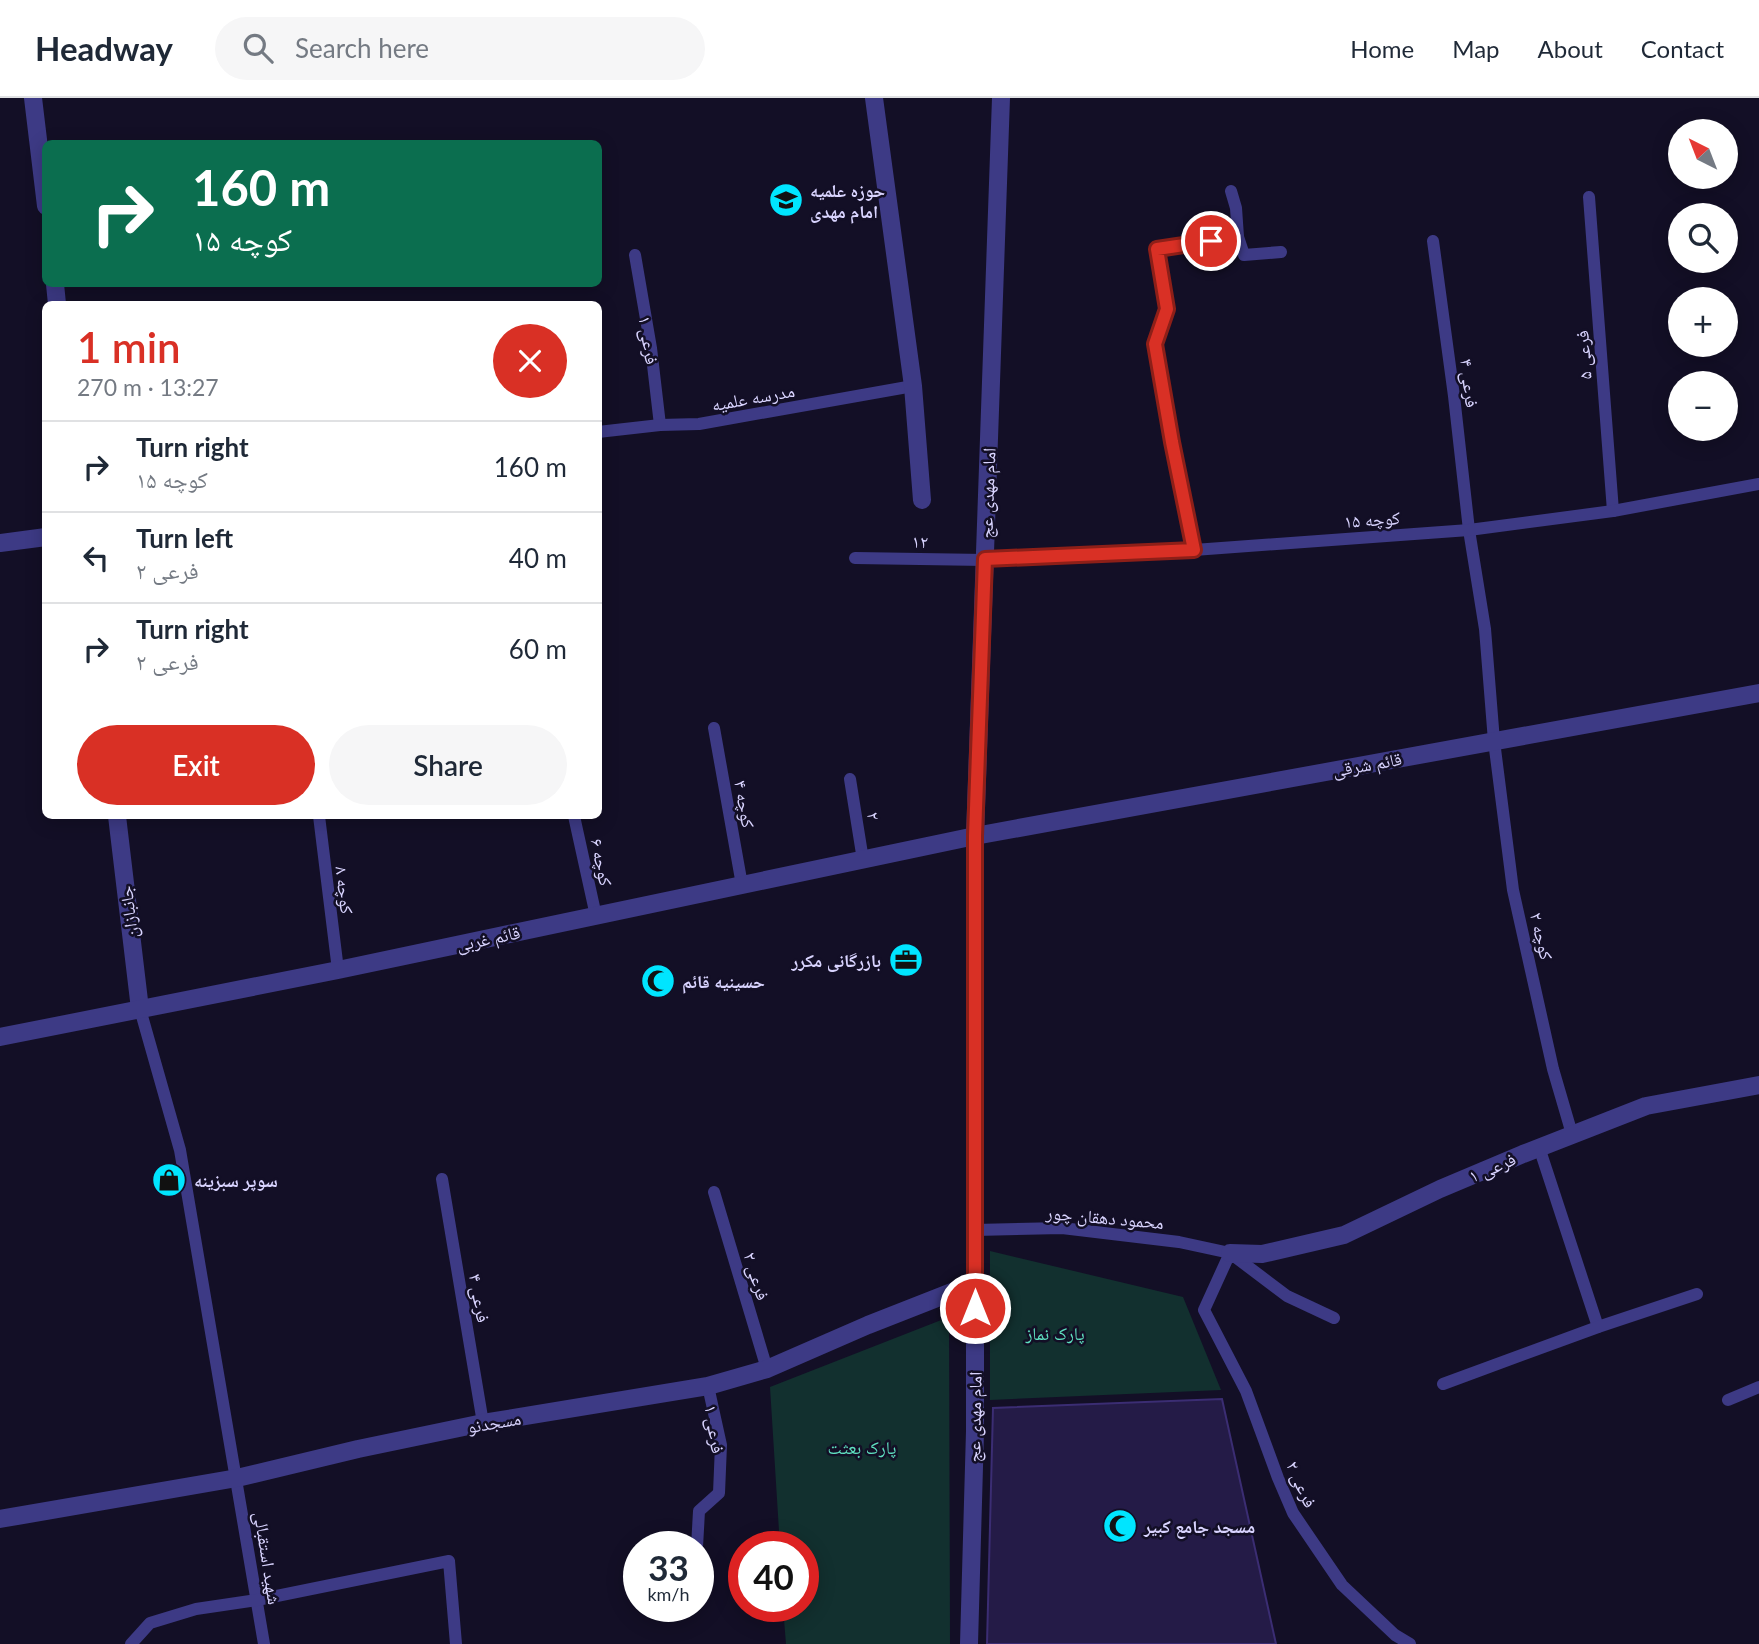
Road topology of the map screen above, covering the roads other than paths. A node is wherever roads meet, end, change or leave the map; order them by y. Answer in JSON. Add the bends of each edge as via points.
{"nodes":[{"id":1,"x":33,"y":98,"type":"edge"},
{"id":2,"x":874,"y":98,"type":"edge"},
{"id":3,"x":1001,"y":98,"type":"edge"},
{"id":4,"x":42,"y":173,"type":"edge"},
{"id":5,"x":1231,"y":191,"type":"dead end"},
{"id":6,"x":1589,"y":197,"type":"dead end"},
{"id":7,"x":1238,"y":237,"type":"junction"},
{"id":8,"x":1433,"y":241,"type":"dead end"},
{"id":9,"x":1281,"y":252,"type":"dead end"},
{"id":10,"x":635,"y":255,"type":"dead end"},
{"id":11,"x":913,"y":386,"type":"junction"},
{"id":12,"x":660,"y":425,"type":"junction"},
{"id":13,"x":602,"y":432,"type":"edge"},
{"id":14,"x":1759,"y":484,"type":"edge"},
{"id":15,"x":922,"y":500,"type":"dead end"},
{"id":16,"x":1613,"y":511,"type":"junction"},
{"id":17,"x":1469,"y":530,"type":"junction"},
{"id":18,"x":42,"y":538,"type":"edge"},
{"id":19,"x":0,"y":543,"type":"edge"},
{"id":20,"x":1194,"y":550,"type":"junction"},
{"id":21,"x":855,"y":558,"type":"dead end"},
{"id":22,"x":985,"y":559,"type":"junction"},
{"id":23,"x":1759,"y":693,"type":"edge"},
{"id":24,"x":714,"y":728,"type":"dead end"},
{"id":25,"x":1494,"y":741,"type":"junction"},
{"id":26,"x":850,"y":779,"type":"dead end"},
{"id":27,"x":117,"y":819,"type":"edge"},
{"id":28,"x":319,"y":819,"type":"edge"},
{"id":29,"x":575,"y":819,"type":"edge"},
{"id":30,"x":975,"y":836,"type":"junction"},
{"id":31,"x":863,"y":860,"type":"junction"},
{"id":32,"x":741,"y":885,"type":"junction"},
{"id":33,"x":596,"y":916,"type":"junction"},
{"id":34,"x":338,"y":970,"type":"junction"},
{"id":35,"x":140,"y":1009,"type":"junction"},
{"id":36,"x":0,"y":1037,"type":"edge"},
{"id":37,"x":1759,"y":1086,"type":"edge"},
{"id":38,"x":1572,"y":1134,"type":"junction"},
{"id":39,"x":1539,"y":1147,"type":"junction"},
{"id":40,"x":442,"y":1179,"type":"dead end"},
{"id":41,"x":714,"y":1192,"type":"dead end"},
{"id":42,"x":975,"y":1230,"type":"junction"},
{"id":43,"x":1230,"y":1253,"type":"junction"},
{"id":44,"x":975,"y":1283,"type":"junction"},
{"id":45,"x":1697,"y":1294,"type":"dead end"},
{"id":46,"x":1334,"y":1318,"type":"dead end"},
{"id":47,"x":1598,"y":1327,"type":"junction"},
{"id":48,"x":767,"y":1369,"type":"junction"},
{"id":49,"x":1443,"y":1384,"type":"dead end"},
{"id":50,"x":708,"y":1386,"type":"junction"},
{"id":51,"x":1759,"y":1387,"type":"edge"},
{"id":52,"x":1728,"y":1400,"type":"dead end"},
{"id":53,"x":483,"y":1423,"type":"junction"},
{"id":54,"x":237,"y":1478,"type":"junction"},
{"id":55,"x":0,"y":1519,"type":"edge"},
{"id":56,"x":698,"y":1531,"type":"edge"},
{"id":57,"x":257,"y":1600,"type":"junction"},
{"id":58,"x":131,"y":1644,"type":"edge"},
{"id":59,"x":264,"y":1644,"type":"edge"},
{"id":60,"x":456,"y":1644,"type":"edge"},
{"id":61,"x":969,"y":1644,"type":"edge"},
{"id":62,"x":1410,"y":1644,"type":"edge"}],
"edges":[{"from":1,"to":4,"type":"street"},
{"from":2,"to":11,"type":"street"},
{"from":3,"to":22,"type":"street","name":"امام مهدی عج"},
{"from":5,"to":7,"type":"lane"},
{"from":6,"to":16,"type":"lane","name":"فرعی ۵"},
{"from":7,"to":9,"type":"lane","via":[[1244,256]]},
{"from":7,"to":20,"type":"lane","via":[[1157,249],[1167,309],[1155,344]]},
{"from":8,"to":17,"type":"lane","name":"فرعی ۴"},
{"from":10,"to":12,"type":"lane","name":"فرعی ۱"},
{"from":11,"to":12,"type":"lane","name":"مدرسه علمیه","via":[[699,424]]},
{"from":11,"to":15,"type":"street"},
{"from":12,"to":13,"type":"lane","name":"مدرسه علمیه"},
{"from":14,"to":16,"type":"lane","name":"کوچه ۱۵"},
{"from":16,"to":17,"type":"lane","name":"کوچه ۱۵"},
{"from":17,"to":20,"type":"lane","name":"کوچه ۱۵"},
{"from":17,"to":25,"type":"lane","name":"فرعی ۴","via":[[1485,629]]},
{"from":18,"to":19,"type":"street"},
{"from":20,"to":22,"type":"lane","name":"کوچه ۱۵"},
{"from":21,"to":22,"type":"lane","name":"۱۲"},
{"from":22,"to":30,"type":"street","name":"امام مهدی عج"},
{"from":23,"to":25,"type":"street","name":"قائم شرقی"},
{"from":24,"to":32,"type":"lane","name":"کوچه ۴"},
{"from":25,"to":30,"type":"street","name":"قائم شرقی"},
{"from":25,"to":38,"type":"lane","name":"کوچه ۲","via":[[1513,890]]},
{"from":26,"to":31,"type":"lane","name":"۲"},
{"from":27,"to":35,"type":"street","name":"جانبازان"},
{"from":28,"to":34,"type":"lane","name":"کوچه ۸"},
{"from":29,"to":33,"type":"lane","name":"کوچه ۶"},
{"from":30,"to":31,"type":"street","name":"قائم غربی"},
{"from":30,"to":42,"type":"street","name":"امام مهدی عج"},
{"from":31,"to":32,"type":"street","name":"قائم غربی"},
{"from":32,"to":33,"type":"street","name":"قائم غربی"},
{"from":33,"to":34,"type":"street","name":"قائم غربی"},
{"from":34,"to":35,"type":"street","name":"قائم غربی"},
{"from":35,"to":36,"type":"street","name":"قائم غربی"},
{"from":35,"to":54,"type":"lane","name":"شهید استقبالی","via":[[180,1150]]},
{"from":37,"to":38,"type":"street","name":"فرعی ۱","via":[[1646,1106]]},
{"from":38,"to":39,"type":"street","name":"فرعی ۱"},
{"from":39,"to":43,"type":"street","name":"فرعی ۱","via":[[1343,1235],[1262,1254]]},
{"from":39,"to":47,"type":"lane"},
{"from":40,"to":53,"type":"lane","name":"فرعی ۴"},
{"from":41,"to":48,"type":"lane","name":"فرعی ۲"},
{"from":42,"to":43,"type":"lane","name":"محمود دهقان چور","via":[[1062,1228]]},
{"from":42,"to":44,"type":"street","name":"امام مهدی عج"},
{"from":43,"to":46,"type":"lane","via":[[1287,1296]]},
{"from":43,"to":62,"type":"lane","name":"فرعی ۲","via":[[1204,1310],[1246,1391],[1293,1513],[1342,1585]]},
{"from":44,"to":48,"type":"street","name":"مسجدنو"},
{"from":44,"to":61,"type":"street","name":"امام مهدی عج"},
{"from":45,"to":47,"type":"lane"},
{"from":47,"to":49,"type":"lane"},
{"from":48,"to":50,"type":"street","name":"مسجدنو"},
{"from":50,"to":53,"type":"street","name":"مسجدنو"},
{"from":50,"to":56,"type":"lane","name":"فرعی ۱","via":[[721,1445],[719,1493],[699,1511]]},
{"from":51,"to":52,"type":"lane"},
{"from":53,"to":54,"type":"street","name":"مسجدنو"},
{"from":54,"to":55,"type":"street","name":"مسجدنو"},
{"from":54,"to":57,"type":"lane","name":"شهید استقبالی"},
{"from":57,"to":58,"type":"lane","via":[[196,1609],[150,1623]]},
{"from":57,"to":59,"type":"lane","name":"شهید استقبالی"},
{"from":57,"to":60,"type":"lane","via":[[449,1562]]}]}
